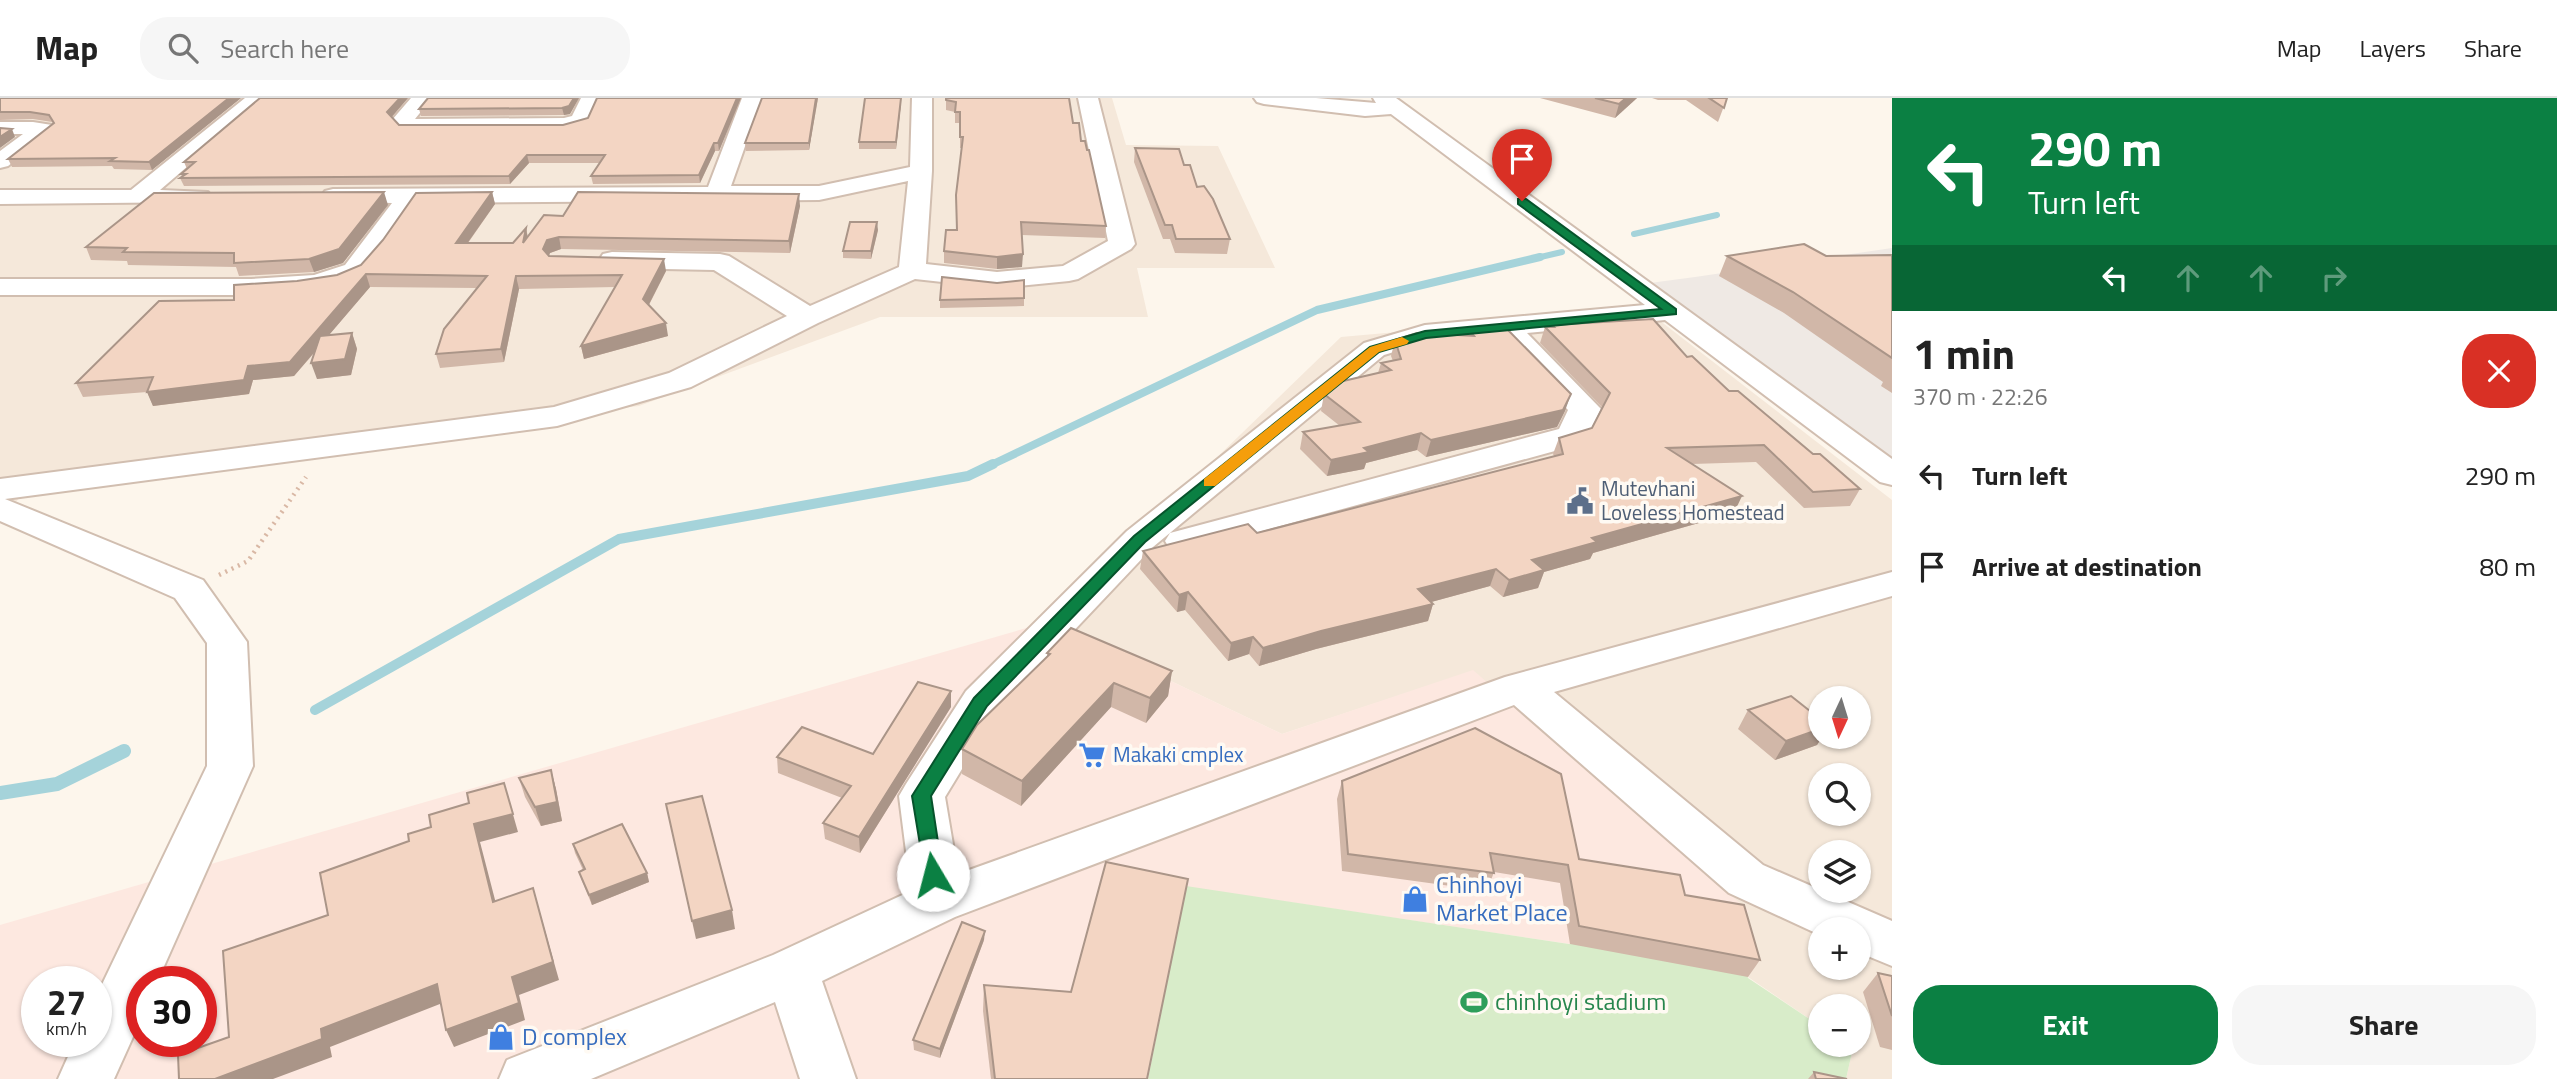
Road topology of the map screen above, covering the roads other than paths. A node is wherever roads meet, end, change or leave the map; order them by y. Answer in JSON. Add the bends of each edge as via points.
{"nodes":[{"id":1,"x":257,"y":98,"type":"edge"},
{"id":2,"x":422,"y":98,"type":"edge"},
{"id":3,"x":591,"y":98,"type":"edge"},
{"id":4,"x":752,"y":98,"type":"edge"},
{"id":5,"x":922,"y":98,"type":"edge"},
{"id":6,"x":1088,"y":98,"type":"edge"},
{"id":7,"x":1264,"y":98,"type":"edge"},
{"id":8,"x":1388,"y":103,"type":"edge"},
{"id":9,"x":0,"y":128,"type":"edge"},
{"id":10,"x":0,"y":161,"type":"edge"},
{"id":11,"x":921,"y":171,"type":"junction"},
{"id":12,"x":718,"y":193,"type":"junction"},
{"id":13,"x":315,"y":196,"type":"edge"},
{"id":14,"x":410,"y":196,"type":"junction"},
{"id":15,"x":0,"y":197,"type":"edge"},
{"id":16,"x":138,"y":197,"type":"junction"},
{"id":17,"x":219,"y":197,"type":"edge"},
{"id":18,"x":587,"y":260,"type":"edge"},
{"id":19,"x":912,"y":271,"type":"junction"},
{"id":20,"x":0,"y":287,"type":"edge"},
{"id":21,"x":1672,"y":311,"type":"junction"},
{"id":22,"x":808,"y":317,"type":"junction"},
{"id":23,"x":1504,"y":326,"type":"junction"},
{"id":24,"x":1892,"y":475,"type":"edge"},
{"id":25,"x":0,"y":489,"type":"edge"},
{"id":26,"x":0,"y":508,"type":"edge"},
{"id":27,"x":1140,"y":539,"type":"junction"},
{"id":28,"x":1892,"y":584,"type":"edge"},
{"id":29,"x":1520,"y":687,"type":"junction"},
{"id":30,"x":937,"y":902,"type":"junction"},
{"id":31,"x":1892,"y":944,"type":"edge"},
{"id":32,"x":792,"y":971,"type":"junction"},
{"id":33,"x":86,"y":1079,"type":"edge"},
{"id":34,"x":527,"y":1079,"type":"edge"},
{"id":35,"x":828,"y":1079,"type":"edge"}],
"edges":[{"from":1,"to":16,"type":"street"},
{"from":2,"to":3,"type":"street","via":[[403,120],[409,125],[564,124],[580,120]]},
{"from":4,"to":12,"type":"street"},
{"from":5,"to":11,"type":"street"},
{"from":6,"to":19,"type":"street","via":[[1122,244],[1069,273],[997,280]]},
{"from":7,"to":8,"type":"street","via":[[1365,110]]},
{"from":8,"to":21,"type":"street"},
{"from":9,"to":10,"type":"street","via":[[44,130]]},
{"from":11,"to":12,"type":"street","via":[[819,192]]},
{"from":11,"to":19,"type":"street"},
{"from":12,"to":14,"type":"street"},
{"from":13,"to":14,"type":"street"},
{"from":14,"to":20,"type":"street","via":[[354,271],[317,283]]},
{"from":15,"to":16,"type":"street"},
{"from":16,"to":17,"type":"street"},
{"from":18,"to":22,"type":"street","via":[[720,261]]},
{"from":19,"to":22,"type":"street"},
{"from":21,"to":23,"type":"street"},
{"from":21,"to":24,"type":"street"},
{"from":22,"to":25,"type":"street","via":[[680,380],[557,416]]},
{"from":23,"to":27,"type":"street","via":[[1425,334],[1374,349]]},
{"from":23,"to":27,"type":"street","via":[[1586,409],[1572,436],[1174,544]]},
{"from":26,"to":33,"type":"street","via":[[189,589],[227,642],[230,766]]},
{"from":27,"to":30,"type":"street","via":[[981,702],[922,796]]},
{"from":28,"to":29,"type":"street"},
{"from":29,"to":30,"type":"street"},
{"from":29,"to":31,"type":"street","via":[[1746,879]]},
{"from":30,"to":32,"type":"street"},
{"from":32,"to":34,"type":"street"},
{"from":32,"to":35,"type":"street"}]}
